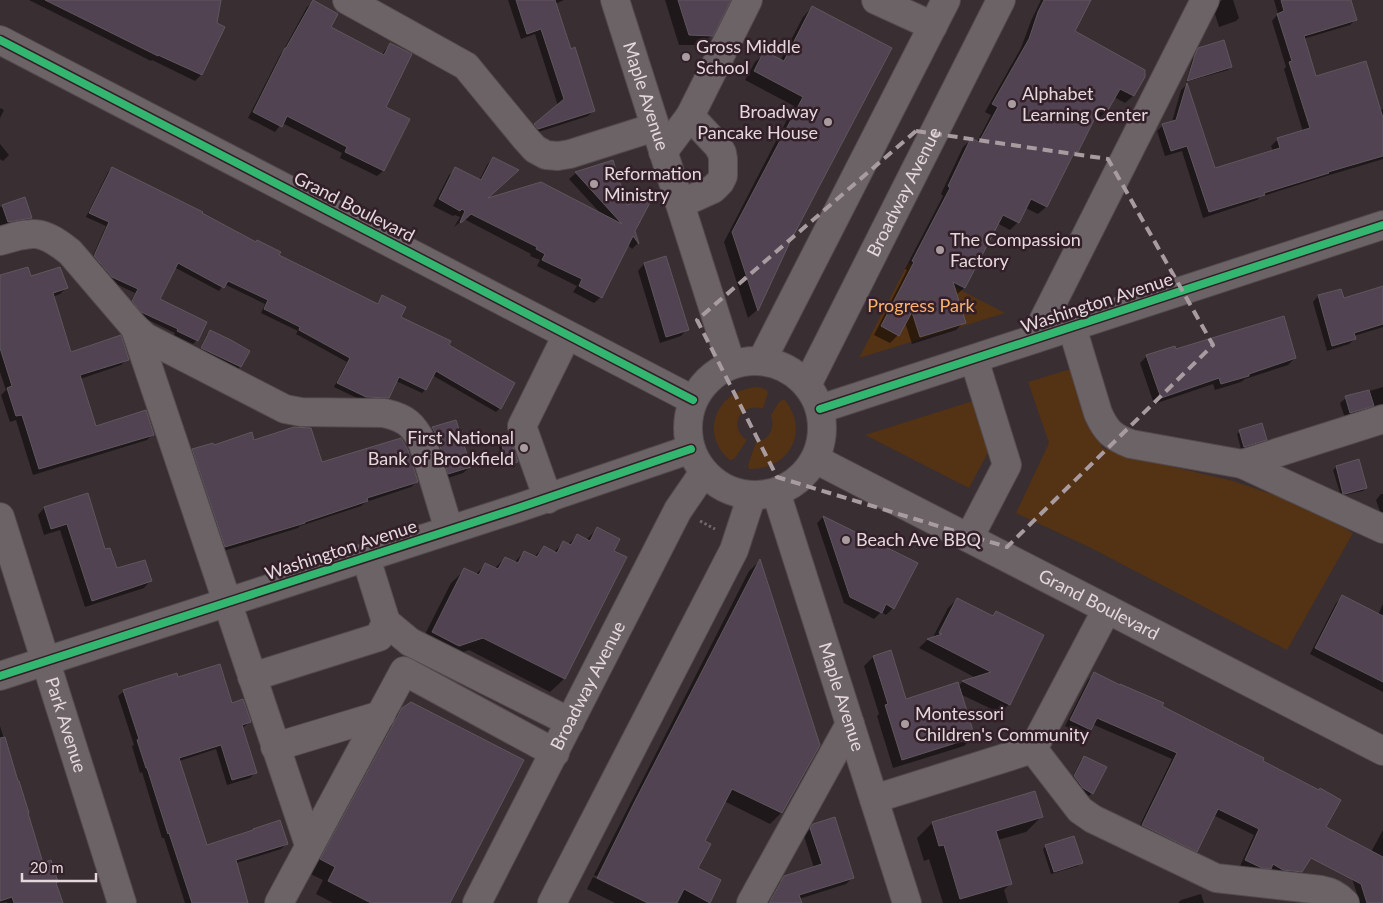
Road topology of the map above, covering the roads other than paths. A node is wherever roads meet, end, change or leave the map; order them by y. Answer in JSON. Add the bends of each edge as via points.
{"nodes":[{"id":1,"x":615,"y":0,"type":"edge"},
{"id":2,"x":748,"y":0,"type":"edge"},
{"id":3,"x":946,"y":0,"type":"edge"},
{"id":4,"x":1001,"y":0,"type":"edge"},
{"id":5,"x":1205,"y":0,"type":"edge"},
{"id":6,"x":363,"y":2,"type":"edge"},
{"id":7,"x":890,"y":3,"type":"edge"},
{"id":8,"x":933,"y":26,"type":"junction"},
{"id":9,"x":0,"y":40,"type":"edge"},
{"id":10,"x":690,"y":116,"type":"junction"},
{"id":11,"x":659,"y":139,"type":"junction"},
{"id":12,"x":680,"y":204,"type":"junction"},
{"id":13,"x":1383,"y":225,"type":"edge"},
{"id":14,"x":0,"y":241,"type":"edge"},
{"id":15,"x":1072,"y":327,"type":"junction"},
{"id":16,"x":135,"y":328,"type":"junction"},
{"id":17,"x":567,"y":335,"type":"junction"},
{"id":18,"x":1034,"y":339,"type":"junction"},
{"id":19,"x":974,"y":359,"type":"junction"},
{"id":20,"x":762,"y":360,"type":"junction"},
{"id":21,"x":731,"y":364,"type":"junction"},
{"id":22,"x":808,"y":384,"type":"junction"},
{"id":23,"x":693,"y":400,"type":"junction"},
{"id":24,"x":820,"y":409,"type":"junction"},
{"id":25,"x":1383,"y":419,"type":"edge"},
{"id":26,"x":815,"y":460,"type":"junction"},
{"id":27,"x":698,"y":461,"type":"junction"},
{"id":28,"x":1242,"y":464,"type":"junction"},
{"id":29,"x":764,"y":494,"type":"junction"},
{"id":30,"x":548,"y":499,"type":"junction"},
{"id":31,"x":0,"y":517,"type":"edge"},
{"id":32,"x":1383,"y":529,"type":"edge"},
{"id":33,"x":450,"y":530,"type":"junction"},
{"id":34,"x":969,"y":538,"type":"junction"},
{"id":35,"x":366,"y":558,"type":"junction"},
{"id":36,"x":227,"y":603,"type":"junction"},
{"id":37,"x":1106,"y":609,"type":"junction"},
{"id":38,"x":386,"y":622,"type":"junction"},
{"id":39,"x":45,"y":661,"type":"junction"},
{"id":40,"x":0,"y":676,"type":"edge"},
{"id":41,"x":252,"y":677,"type":"junction"},
{"id":42,"x":381,"y":715,"type":"junction"},
{"id":43,"x":570,"y":722,"type":"junction"},
{"id":44,"x":850,"y":724,"type":"junction"},
{"id":45,"x":276,"y":747,"type":"junction"},
{"id":46,"x":1033,"y":749,"type":"junction"},
{"id":47,"x":1383,"y":751,"type":"edge"},
{"id":48,"x":555,"y":753,"type":"junction"},
{"id":49,"x":874,"y":799,"type":"junction"},
{"id":50,"x":309,"y":845,"type":"junction"},
{"id":51,"x":122,"y":903,"type":"edge"},
{"id":52,"x":279,"y":903,"type":"edge"},
{"id":53,"x":478,"y":903,"type":"edge"},
{"id":54,"x":552,"y":903,"type":"edge"},
{"id":55,"x":750,"y":903,"type":"edge"},
{"id":56,"x":907,"y":903,"type":"edge"},
{"id":57,"x":1345,"y":903,"type":"edge"}],
"edges":[{"from":1,"to":11,"type":"street","name":"Maple Avenue"},
{"from":2,"to":10,"type":"street"},
{"from":3,"to":8,"type":"street"},
{"from":4,"to":22,"type":"street","name":"Broadway Avenue"},
{"from":5,"to":18,"type":"street"},
{"from":6,"to":11,"type":"street","via":[[466,66],[526,140],[546,155]]},
{"from":7,"to":8,"type":"street"},
{"from":8,"to":20,"type":"street"},
{"from":9,"to":17,"type":"street","name":"Grand Boulevard"},
{"from":10,"to":11,"type":"street"},
{"from":10,"to":12,"type":"street","via":[[722,153],[723,176],[713,189]]},
{"from":11,"to":12,"type":"street","name":"Maple Avenue"},
{"from":12,"to":21,"type":"street","name":"Maple Avenue"},
{"from":13,"to":15,"type":"street","name":"Washington Avenue"},
{"from":14,"to":16,"type":"street","via":[[33,233],[58,242]]},
{"from":15,"to":18,"type":"street","name":"Washington Avenue"},
{"from":15,"to":28,"type":"street","via":[[1098,413],[1109,433],[1131,444]]},
{"from":16,"to":33,"type":"street","via":[[145,337],[285,409],[384,413],[409,422],[423,444]]},
{"from":16,"to":36,"type":"street"},
{"from":17,"to":23,"type":"street","name":"Grand Boulevard"},
{"from":17,"to":30,"type":"street","via":[[522,426]]},
{"from":18,"to":19,"type":"street","name":"Washington Avenue"},
{"from":19,"to":24,"type":"street","name":"Washington Avenue"},
{"from":19,"to":34,"type":"street","via":[[1006,465]]},
{"from":20,"to":21,"type":"street"},
{"from":20,"to":22,"type":"street","via":[[795,372]]},
{"from":21,"to":23,"type":"street","via":[[703,385]]},
{"from":22,"to":24,"type":"street"},
{"from":23,"to":27,"type":"street","via":[[688,416],[688,433]]},
{"from":24,"to":26,"type":"street","via":[[823,426]]},
{"from":25,"to":28,"type":"street"},
{"from":26,"to":29,"type":"street","via":[[792,484]]},
{"from":26,"to":34,"type":"street","name":"Grand Boulevard"},
{"from":27,"to":29,"type":"street","via":[[718,484],[734,492]]},
{"from":27,"to":30,"type":"street","name":"Washington Avenue"},
{"from":27,"to":43,"type":"street","name":"Broadway Avenue","via":[[678,510]]},
{"from":28,"to":32,"type":"street"},
{"from":29,"to":44,"type":"street","name":"Maple Avenue"},
{"from":29,"to":54,"type":"street"},
{"from":30,"to":33,"type":"street","name":"Washington Avenue"},
{"from":31,"to":39,"type":"street","name":"Park Avenue"},
{"from":33,"to":35,"type":"street","name":"Washington Avenue"},
{"from":34,"to":37,"type":"street","name":"Grand Boulevard"},
{"from":35,"to":36,"type":"street","name":"Washington Avenue"},
{"from":35,"to":38,"type":"street"},
{"from":36,"to":39,"type":"street","name":"Washington Avenue"},
{"from":36,"to":41,"type":"street"},
{"from":37,"to":46,"type":"street"},
{"from":37,"to":47,"type":"street","name":"Grand Boulevard"},
{"from":38,"to":41,"type":"street","via":[[379,637]]},
{"from":38,"to":43,"type":"street","via":[[410,642]]},
{"from":39,"to":40,"type":"street","name":"Washington Avenue"},
{"from":39,"to":51,"type":"street","name":"Park Avenue"},
{"from":41,"to":45,"type":"street"},
{"from":42,"to":45,"type":"street"},
{"from":42,"to":48,"type":"street","via":[[404,670]]},
{"from":42,"to":50,"type":"street"},
{"from":43,"to":48,"type":"street","name":"Broadway Avenue"},
{"from":44,"to":49,"type":"street","name":"Maple Avenue"},
{"from":44,"to":55,"type":"street"},
{"from":45,"to":50,"type":"street"},
{"from":46,"to":49,"type":"street"},
{"from":46,"to":57,"type":"street","via":[[1080,810],[1093,820],[1216,878],[1321,890],[1331,892]]},
{"from":48,"to":53,"type":"street","name":"Broadway Avenue"},
{"from":49,"to":56,"type":"street","name":"Maple Avenue"},
{"from":50,"to":52,"type":"street"}]}
